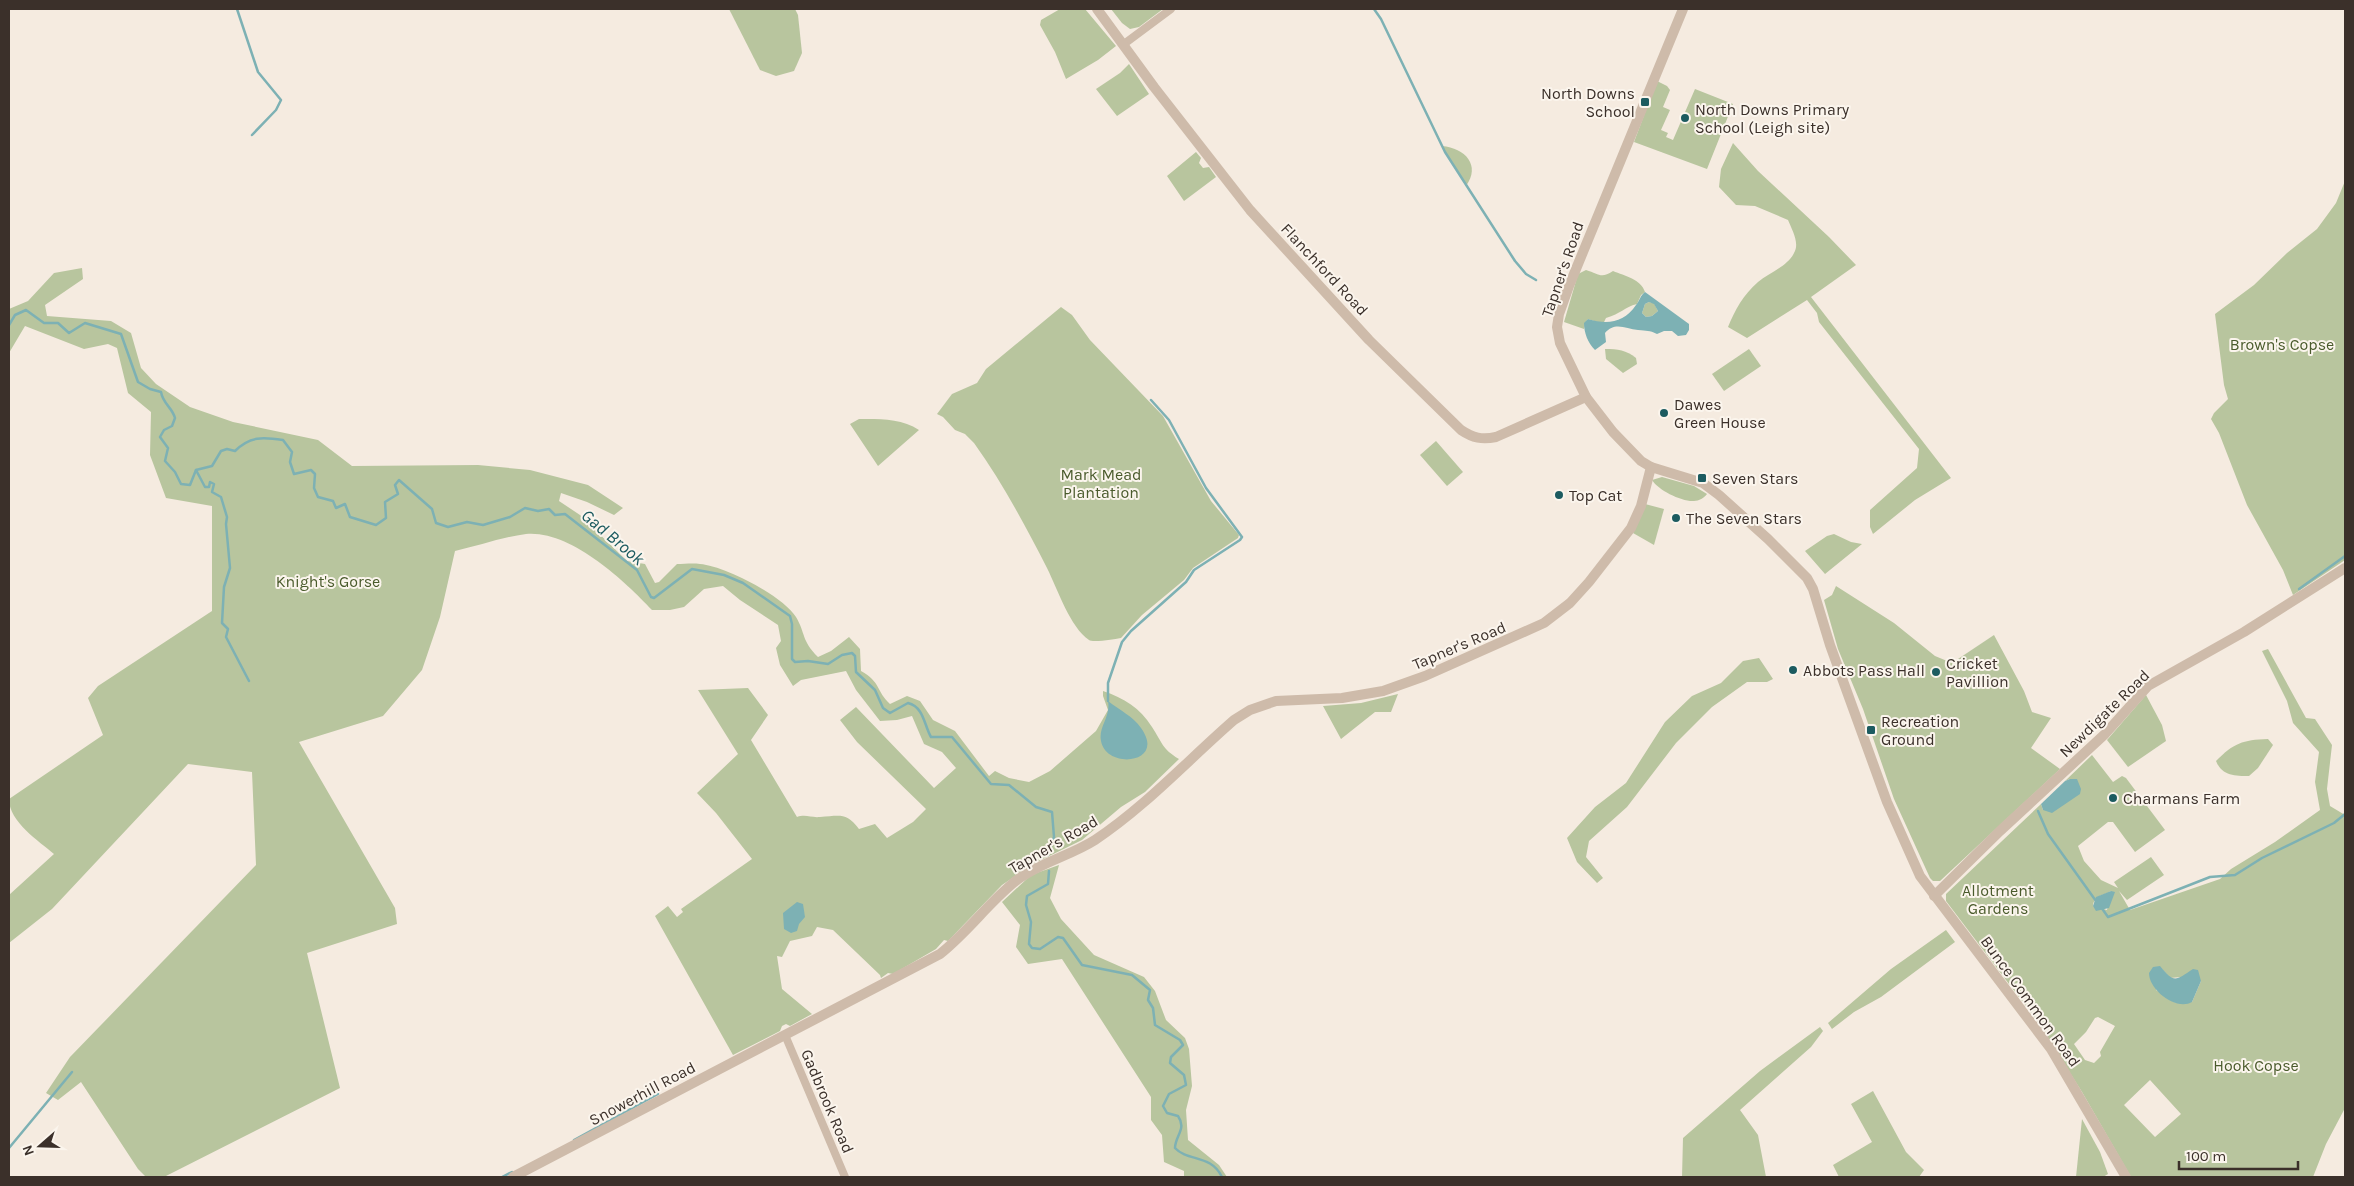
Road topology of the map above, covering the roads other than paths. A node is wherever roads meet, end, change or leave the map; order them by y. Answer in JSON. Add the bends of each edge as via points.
{"nodes":[{"id":1,"x":1097,"y":9,"type":"edge"},
{"id":2,"x":1171,"y":9,"type":"edge"},
{"id":3,"x":1683,"y":9,"type":"edge"},
{"id":4,"x":1124,"y":44,"type":"junction"},
{"id":5,"x":1586,"y":397,"type":"junction"},
{"id":6,"x":1651,"y":467,"type":"junction"},
{"id":7,"x":2345,"y":568,"type":"edge"},
{"id":8,"x":1934,"y":896,"type":"junction"},
{"id":9,"x":786,"y":1035,"type":"junction"},
{"id":10,"x":513,"y":1177,"type":"edge"},
{"id":11,"x":845,"y":1177,"type":"edge"},
{"id":12,"x":2126,"y":1177,"type":"edge"}],
"edges":[{"from":1,"to":4,"type":"street","name":"Flanchford Road"},
{"from":2,"to":4,"type":"street"},
{"from":3,"to":5,"type":"street","name":"Tapner's Road","via":[[1638,113],[1559,314],[1560,343]]},
{"from":4,"to":5,"type":"street","name":"Flanchford Road","via":[[1250,210],[1369,340],[1462,430],[1480,439],[1496,437]]},
{"from":5,"to":6,"type":"street","name":"Tapner's Road","via":[[1628,449]]},
{"from":6,"to":8,"type":"street","name":"Bunce Common Road","via":[[1706,485],[1807,578],[1887,802],[1907,851]]},
{"from":6,"to":9,"type":"street","name":"Tapner's Road","via":[[1640,506],[1626,535],[1570,602],[1544,623],[1425,676],[1382,691],[1342,698],[1276,701],[1250,710],[1102,835],[1042,864],[1016,882],[940,954]]},
{"from":7,"to":8,"type":"street","name":"Newdigate Road","via":[[2252,628],[2148,686],[2105,734],[2000,830]]},
{"from":8,"to":12,"type":"street","name":"Bunce Common Road","via":[[2050,1049]]},
{"from":9,"to":10,"type":"street","name":"Snowerhill Road"},
{"from":9,"to":11,"type":"street","name":"Gadbrook Road"}]}
